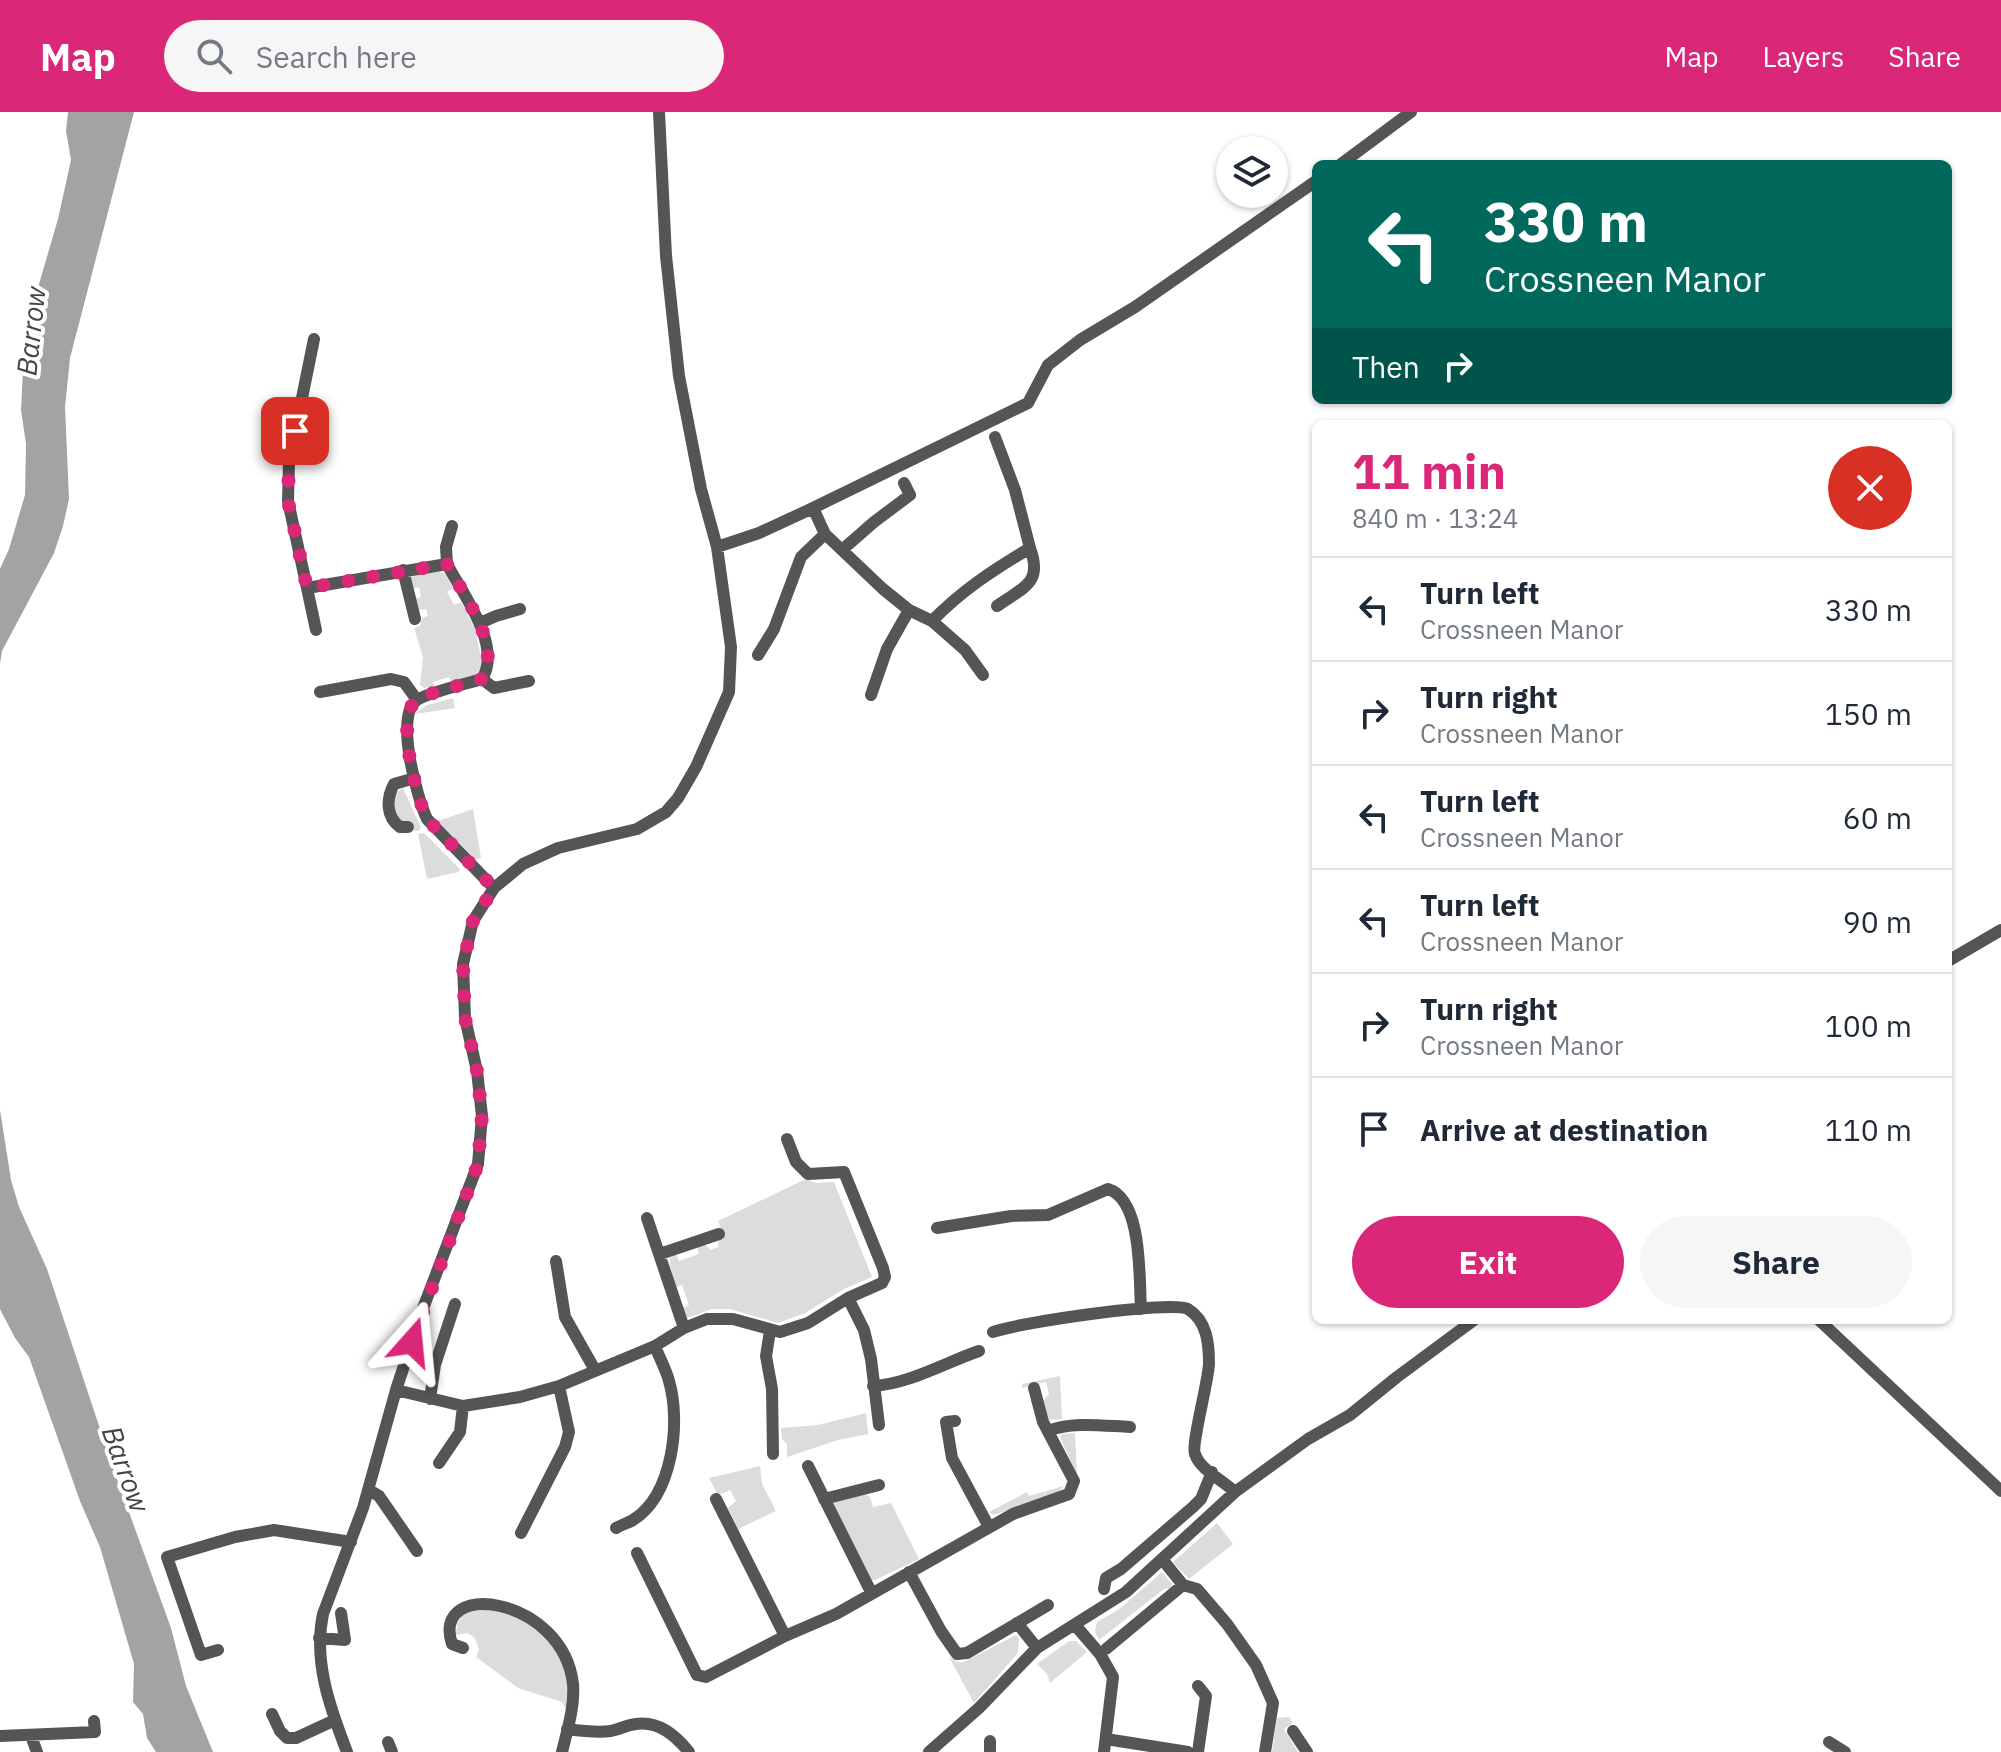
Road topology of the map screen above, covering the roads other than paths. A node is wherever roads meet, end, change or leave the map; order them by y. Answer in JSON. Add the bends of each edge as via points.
{"nodes":[{"id":1,"x":659,"y":112,"type":"edge"},
{"id":2,"x":1411,"y":112,"type":"edge"},
{"id":3,"x":1346,"y":160,"type":"edge"},
{"id":4,"x":1312,"y":184,"type":"edge"},
{"id":5,"x":314,"y":339,"type":"dead end"},
{"id":6,"x":995,"y":437,"type":"dead end"},
{"id":7,"x":904,"y":483,"type":"dead end"},
{"id":8,"x":813,"y":508,"type":"junction"},
{"id":9,"x":452,"y":526,"type":"dead end"},
{"id":10,"x":825,"y":534,"type":"junction"},
{"id":11,"x":717,"y":547,"type":"junction"},
{"id":12,"x":1030,"y":548,"type":"junction"},
{"id":13,"x":842,"y":550,"type":"junction"},
{"id":14,"x":447,"y":564,"type":"junction"},
{"id":15,"x":403,"y":570,"type":"junction"},
{"id":16,"x":307,"y":588,"type":"junction"},
{"id":17,"x":997,"y":606,"type":"dead end"},
{"id":18,"x":520,"y":609,"type":"dead end"},
{"id":19,"x":909,"y":610,"type":"junction"},
{"id":20,"x":415,"y":619,"type":"dead end"},
{"id":21,"x":932,"y":621,"type":"junction"},
{"id":22,"x":480,"y":623,"type":"junction"},
{"id":23,"x":316,"y":630,"type":"dead end"},
{"id":24,"x":758,"y":655,"type":"dead end"},
{"id":25,"x":983,"y":675,"type":"dead end"},
{"id":26,"x":482,"y":679,"type":"junction"},
{"id":27,"x":529,"y":681,"type":"dead end"},
{"id":28,"x":320,"y":692,"type":"dead end"},
{"id":29,"x":871,"y":695,"type":"dead end"},
{"id":30,"x":417,"y":700,"type":"junction"},
{"id":31,"x":415,"y":778,"type":"junction"},
{"id":32,"x":408,"y":827,"type":"dead end"},
{"id":33,"x":494,"y":888,"type":"junction"},
{"id":34,"x":2001,"y":930,"type":"edge"},
{"id":35,"x":1952,"y":959,"type":"edge"},
{"id":36,"x":787,"y":1139,"type":"dead end"},
{"id":37,"x":647,"y":1218,"type":"dead end"},
{"id":38,"x":937,"y":1228,"type":"dead end"},
{"id":39,"x":719,"y":1234,"type":"dead end"},
{"id":40,"x":660,"y":1254,"type":"junction"},
{"id":41,"x":556,"y":1261,"type":"dead end"},
{"id":42,"x":848,"y":1298,"type":"junction"},
{"id":43,"x":455,"y":1304,"type":"dead end"},
{"id":44,"x":1141,"y":1309,"type":"junction"},
{"id":45,"x":1469,"y":1324,"type":"edge"},
{"id":46,"x":1823,"y":1324,"type":"edge"},
{"id":47,"x":684,"y":1328,"type":"junction"},
{"id":48,"x":770,"y":1331,"type":"junction"},
{"id":49,"x":993,"y":1332,"type":"dead end"},
{"id":50,"x":655,"y":1346,"type":"junction"},
{"id":51,"x":979,"y":1351,"type":"dead end"},
{"id":52,"x":595,"y":1370,"type":"junction"},
{"id":53,"x":559,"y":1386,"type":"junction"},
{"id":54,"x":873,"y":1386,"type":"junction"},
{"id":55,"x":1034,"y":1388,"type":"dead end"},
{"id":56,"x":396,"y":1390,"type":"junction"},
{"id":57,"x":430,"y":1399,"type":"junction"},
{"id":58,"x":463,"y":1406,"type":"junction"},
{"id":59,"x":955,"y":1421,"type":"dead end"},
{"id":60,"x":879,"y":1425,"type":"dead end"},
{"id":61,"x":1130,"y":1427,"type":"dead end"},
{"id":62,"x":1048,"y":1431,"type":"junction"},
{"id":63,"x":773,"y":1454,"type":"dead end"},
{"id":64,"x":439,"y":1463,"type":"dead end"},
{"id":65,"x":808,"y":1466,"type":"dead end"},
{"id":66,"x":1212,"y":1472,"type":"junction"},
{"id":67,"x":879,"y":1485,"type":"dead end"},
{"id":68,"x":369,"y":1490,"type":"junction"},
{"id":69,"x":2001,"y":1491,"type":"edge"},
{"id":70,"x":1235,"y":1492,"type":"junction"},
{"id":71,"x":716,"y":1499,"type":"dead end"},
{"id":72,"x":824,"y":1499,"type":"junction"},
{"id":73,"x":989,"y":1527,"type":"junction"},
{"id":74,"x":616,"y":1528,"type":"dead end"},
{"id":75,"x":521,"y":1533,"type":"dead end"},
{"id":76,"x":351,"y":1542,"type":"junction"},
{"id":77,"x":417,"y":1551,"type":"dead end"},
{"id":78,"x":637,"y":1553,"type":"dead end"},
{"id":79,"x":1162,"y":1559,"type":"junction"},
{"id":80,"x":909,"y":1572,"type":"junction"},
{"id":81,"x":1183,"y":1585,"type":"junction"},
{"id":82,"x":1104,"y":1589,"type":"dead end"},
{"id":83,"x":871,"y":1592,"type":"junction"},
{"id":84,"x":1048,"y":1605,"type":"dead end"},
{"id":85,"x":341,"y":1613,"type":"dead end"},
{"id":86,"x":1017,"y":1623,"type":"junction"},
{"id":87,"x":1075,"y":1625,"type":"junction"},
{"id":88,"x":785,"y":1636,"type":"junction"},
{"id":89,"x":319,"y":1638,"type":"junction"},
{"id":90,"x":463,"y":1648,"type":"dead end"},
{"id":91,"x":1037,"y":1648,"type":"junction"},
{"id":92,"x":1106,"y":1649,"type":"dead end"},
{"id":93,"x":218,"y":1650,"type":"dead end"},
{"id":94,"x":1198,"y":1686,"type":"dead end"},
{"id":95,"x":272,"y":1714,"type":"dead end"},
{"id":96,"x":335,"y":1720,"type":"junction"},
{"id":97,"x":94,"y":1721,"type":"dead end"},
{"id":98,"x":567,"y":1729,"type":"junction"},
{"id":99,"x":1293,"y":1731,"type":"dead end"},
{"id":100,"x":0,"y":1736,"type":"edge"},
{"id":101,"x":31,"y":1736,"type":"junction"},
{"id":102,"x":1829,"y":1742,"type":"dead end"},
{"id":103,"x":1105,"y":1746,"type":"edge"},
{"id":104,"x":37,"y":1752,"type":"edge"},
{"id":105,"x":347,"y":1752,"type":"edge"},
{"id":106,"x":562,"y":1752,"type":"edge"},
{"id":107,"x":689,"y":1752,"type":"edge"},
{"id":108,"x":929,"y":1752,"type":"edge"},
{"id":109,"x":1188,"y":1752,"type":"edge"},
{"id":110,"x":1198,"y":1752,"type":"edge"},
{"id":111,"x":1265,"y":1752,"type":"edge"},
{"id":112,"x":1307,"y":1752,"type":"edge"},
{"id":113,"x":1845,"y":1752,"type":"edge"}],
"edges":[{"from":1,"to":11,"type":"street","via":[[679,376]]},
{"from":2,"to":3,"type":"street"},
{"from":4,"to":8,"type":"street","via":[[1080,340],[1048,365],[1028,403]]},
{"from":5,"to":16,"type":"street","via":[[289,462],[288,501]]},
{"from":6,"to":12,"type":"street"},
{"from":7,"to":13,"type":"street","via":[[910,495]]},
{"from":8,"to":10,"type":"street"},
{"from":8,"to":11,"type":"street"},
{"from":9,"to":14,"type":"street"},
{"from":10,"to":13,"type":"street"},
{"from":10,"to":24,"type":"street","via":[[801,557],[774,629]]},
{"from":11,"to":33,"type":"street","via":[[731,647],[729,692],[678,798],[653,821],[539,855]]},
{"from":12,"to":17,"type":"street","via":[[1034,576]]},
{"from":12,"to":21,"type":"street","via":[[981,577]]},
{"from":13,"to":19,"type":"street"},
{"from":14,"to":15,"type":"street"},
{"from":14,"to":22,"type":"street"},
{"from":15,"to":16,"type":"street"},
{"from":15,"to":20,"type":"street"},
{"from":16,"to":23,"type":"street"},
{"from":18,"to":22,"type":"street"},
{"from":19,"to":21,"type":"street"},
{"from":19,"to":29,"type":"street","via":[[887,649]]},
{"from":21,"to":25,"type":"street","via":[[965,650]]},
{"from":22,"to":26,"type":"street","via":[[488,664]]},
{"from":26,"to":27,"type":"street","via":[[494,688]]},
{"from":26,"to":30,"type":"street"},
{"from":28,"to":30,"type":"street","via":[[391,679],[404,682]]},
{"from":30,"to":31,"type":"street","via":[[408,710],[406,732]]},
{"from":31,"to":32,"type":"street","via":[[394,784],[388,799],[392,821]]},
{"from":31,"to":33,"type":"street","via":[[427,819]]},
{"from":33,"to":56,"type":"street","via":[[473,921],[463,964],[465,1018],[482,1116],[478,1164]]},
{"from":34,"to":35,"type":"street"},
{"from":36,"to":42,"type":"street","via":[[796,1162],[808,1174],[844,1172],[883,1268],[882,1283]]},
{"from":37,"to":40,"type":"street"},
{"from":38,"to":44,"type":"street","via":[[1048,1215],[1114,1191],[1135,1227]]},
{"from":39,"to":40,"type":"street"},
{"from":40,"to":47,"type":"street"},
{"from":41,"to":52,"type":"street","via":[[565,1317]]},
{"from":42,"to":48,"type":"street","via":[[808,1323]]},
{"from":42,"to":54,"type":"street","via":[[864,1330]]},
{"from":43,"to":57,"type":"street"},
{"from":44,"to":49,"type":"street"},
{"from":44,"to":66,"type":"street","via":[[1182,1307],[1199,1318],[1204,1329],[1209,1367],[1193,1450]]},
{"from":45,"to":70,"type":"street","via":[[1350,1415]]},
{"from":46,"to":69,"type":"street"},
{"from":47,"to":48,"type":"street","via":[[707,1319],[733,1319]]},
{"from":47,"to":50,"type":"street"},
{"from":48,"to":63,"type":"street","via":[[766,1356]]},
{"from":50,"to":52,"type":"street"},
{"from":50,"to":74,"type":"street","via":[[675,1409],[674,1446],[651,1501],[635,1519]]},
{"from":51,"to":54,"type":"street"},
{"from":52,"to":53,"type":"street"},
{"from":53,"to":58,"type":"street"},
{"from":53,"to":75,"type":"street","via":[[569,1432]]},
{"from":54,"to":60,"type":"street"},
{"from":55,"to":62,"type":"street"},
{"from":56,"to":57,"type":"street"},
{"from":56,"to":68,"type":"street"},
{"from":57,"to":58,"type":"street"},
{"from":58,"to":64,"type":"street","via":[[460,1432]]},
{"from":59,"to":73,"type":"street","via":[[946,1422],[952,1458]]},
{"from":61,"to":62,"type":"street"},
{"from":62,"to":73,"type":"street","via":[[1073,1489],[1065,1498]]},
{"from":65,"to":72,"type":"street"},
{"from":66,"to":70,"type":"street"},
{"from":66,"to":82,"type":"street","via":[[1201,1499],[1106,1578]]},
{"from":67,"to":72,"type":"street"},
{"from":68,"to":76,"type":"street"},
{"from":68,"to":77,"type":"street","via":[[379,1496]]},
{"from":70,"to":79,"type":"street"},
{"from":71,"to":88,"type":"street"},
{"from":72,"to":83,"type":"street"},
{"from":73,"to":80,"type":"street"},
{"from":76,"to":89,"type":"street"},
{"from":76,"to":93,"type":"street","via":[[260,1531],[167,1557],[201,1655]]},
{"from":78,"to":88,"type":"street","via":[[697,1675],[706,1677]]},
{"from":79,"to":81,"type":"street"},
{"from":79,"to":87,"type":"street","via":[[1126,1592]]},
{"from":80,"to":83,"type":"street"},
{"from":80,"to":86,"type":"street","via":[[957,1654]]},
{"from":81,"to":92,"type":"street"},
{"from":81,"to":111,"type":"street","via":[[1197,1589],[1256,1665],[1273,1703]]},
{"from":83,"to":88,"type":"street"},
{"from":84,"to":86,"type":"street"},
{"from":85,"to":89,"type":"street","via":[[345,1640]]},
{"from":86,"to":91,"type":"street"},
{"from":87,"to":91,"type":"street"},
{"from":87,"to":103,"type":"street","via":[[1113,1677]]},
{"from":89,"to":96,"type":"street"},
{"from":90,"to":98,"type":"street","via":[[452,1644],[450,1628],[457,1612],[469,1605],[508,1608],[538,1623],[558,1643],[571,1675]]},
{"from":91,"to":108,"type":"street"},
{"from":94,"to":110,"type":"street","via":[[1206,1696]]},
{"from":95,"to":96,"type":"street","via":[[287,1738]]},
{"from":96,"to":105,"type":"street"},
{"from":97,"to":101,"type":"street","via":[[95,1732]]},
{"from":98,"to":106,"type":"street"},
{"from":98,"to":107,"type":"street","via":[[595,1732],[637,1723],[655,1725],[668,1730]]},
{"from":99,"to":112,"type":"street"},
{"from":100,"to":101,"type":"street"},
{"from":101,"to":104,"type":"street"},
{"from":102,"to":113,"type":"street"},
{"from":103,"to":109,"type":"street"}]}
